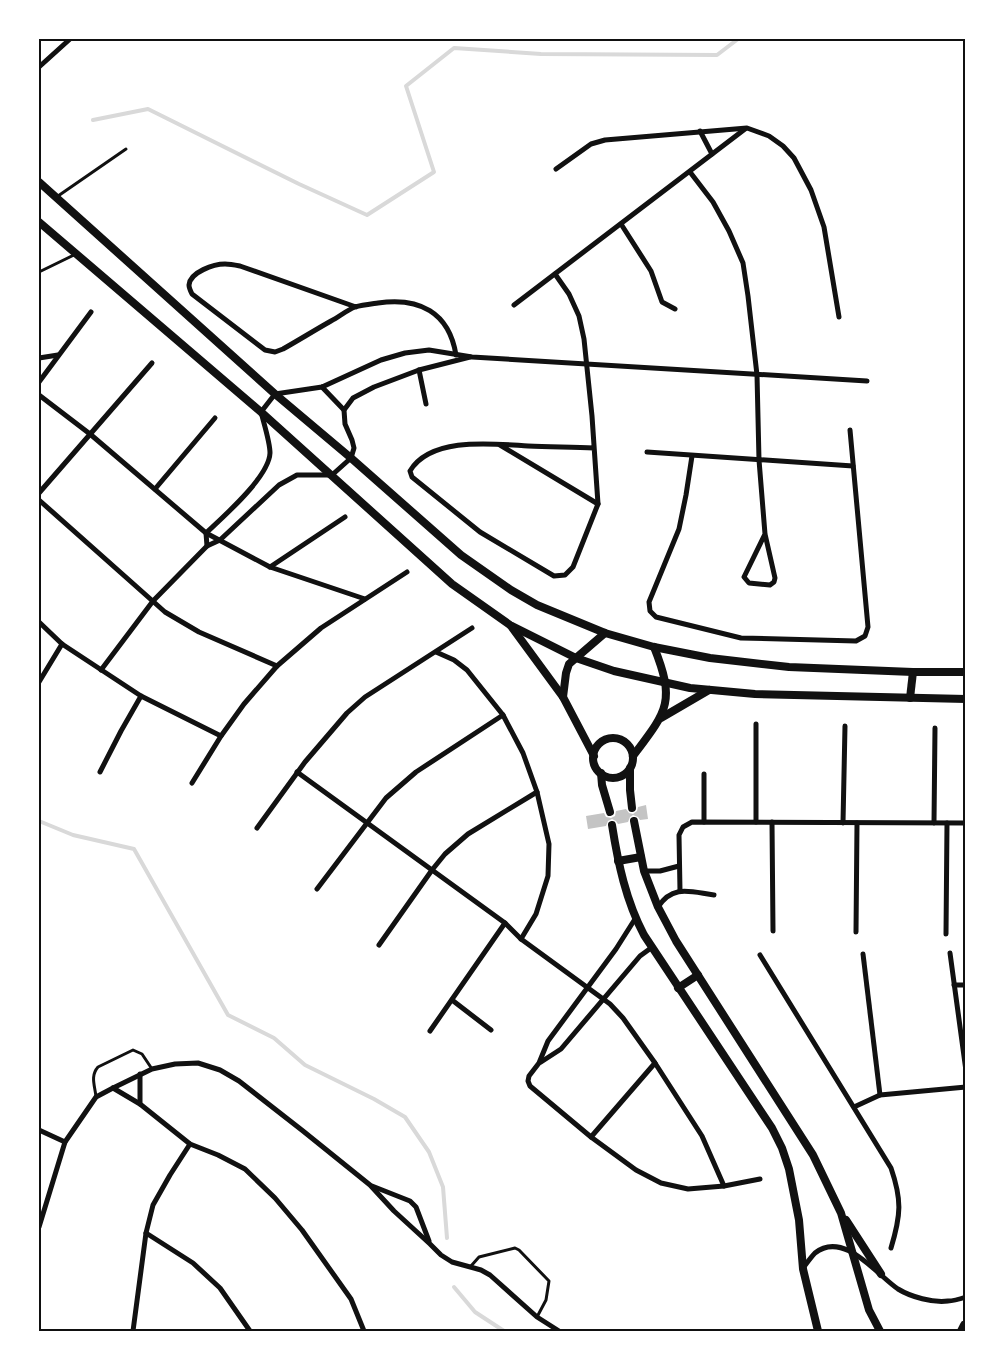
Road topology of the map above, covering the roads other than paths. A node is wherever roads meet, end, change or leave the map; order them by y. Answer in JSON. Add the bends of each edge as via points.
{"nodes":[{"id":1,"x":70,"y":39,"type":"edge"},
{"id":2,"x":39,"y":67,"type":"edge"},
{"id":3,"x":747,"y":128,"type":"junction"},
{"id":4,"x":700,"y":131,"type":"junction"},
{"id":5,"x":126,"y":149,"type":"dead end"},
{"id":6,"x":712,"y":154,"type":"junction"},
{"id":7,"x":556,"y":169,"type":"dead end"},
{"id":8,"x":690,"y":171,"type":"junction"},
{"id":9,"x":39,"y":183,"type":"edge"},
{"id":10,"x":57,"y":197,"type":"junction"},
{"id":11,"x":39,"y":222,"type":"edge"},
{"id":12,"x":621,"y":224,"type":"junction"},
{"id":13,"x":75,"y":254,"type":"junction"},
{"id":14,"x":39,"y":272,"type":"edge"},
{"id":15,"x":555,"y":274,"type":"junction"},
{"id":16,"x":514,"y":305,"type":"dead end"},
{"id":17,"x":356,"y":307,"type":"junction"},
{"id":18,"x":675,"y":309,"type":"dead end"},
{"id":19,"x":91,"y":312,"type":"dead end"},
{"id":20,"x":839,"y":317,"type":"dead end"},
{"id":21,"x":456,"y":354,"type":"junction"},
{"id":22,"x":58,"y":355,"type":"junction"},
{"id":23,"x":472,"y":357,"type":"junction"},
{"id":24,"x":39,"y":358,"type":"edge"},
{"id":25,"x":456,"y":361,"type":"junction"},
{"id":26,"x":152,"y":363,"type":"dead end"},
{"id":27,"x":586,"y":364,"type":"junction"},
{"id":28,"x":420,"y":370,"type":"junction"},
{"id":29,"x":757,"y":375,"type":"junction"},
{"id":30,"x":867,"y":381,"type":"dead end"},
{"id":31,"x":39,"y":382,"type":"edge"},
{"id":32,"x":322,"y":387,"type":"junction"},
{"id":33,"x":275,"y":394,"type":"junction"},
{"id":34,"x":39,"y":395,"type":"edge"},
{"id":35,"x":426,"y":404,"type":"dead end"},
{"id":36,"x":344,"y":410,"type":"junction"},
{"id":37,"x":261,"y":412,"type":"junction"},
{"id":38,"x":215,"y":418,"type":"dead end"},
{"id":39,"x":850,"y":430,"type":"dead end"},
{"id":40,"x":90,"y":434,"type":"junction"},
{"id":41,"x":499,"y":444,"type":"junction"},
{"id":42,"x":594,"y":448,"type":"junction"},
{"id":43,"x":647,"y":453,"type":"dead end"},
{"id":44,"x":692,"y":456,"type":"junction"},
{"id":45,"x":351,"y":458,"type":"junction"},
{"id":46,"x":759,"y":460,"type":"junction"},
{"id":47,"x":853,"y":466,"type":"junction"},
{"id":48,"x":332,"y":475,"type":"junction"},
{"id":49,"x":155,"y":489,"type":"junction"},
{"id":50,"x":39,"y":493,"type":"edge"},
{"id":51,"x":39,"y":500,"type":"edge"},
{"id":52,"x":598,"y":504,"type":"junction"},
{"id":53,"x":345,"y":517,"type":"dead end"},
{"id":54,"x":206,"y":533,"type":"junction"},
{"id":55,"x":765,"y":534,"type":"junction"},
{"id":56,"x":220,"y":540,"type":"junction"},
{"id":57,"x":207,"y":546,"type":"junction"},
{"id":58,"x":270,"y":567,"type":"junction"},
{"id":59,"x":407,"y":572,"type":"dead end"},
{"id":60,"x":365,"y":598,"type":"junction"},
{"id":61,"x":153,"y":601,"type":"junction"},
{"id":62,"x":39,"y":622,"type":"edge"},
{"id":63,"x":510,"y":625,"type":"junction"},
{"id":64,"x":472,"y":628,"type":"dead end"},
{"id":65,"x":605,"y":633,"type":"junction"},
{"id":66,"x":62,"y":644,"type":"junction"},
{"id":67,"x":654,"y":647,"type":"junction"},
{"id":68,"x":436,"y":652,"type":"junction"},
{"id":69,"x":576,"y":658,"type":"junction"},
{"id":70,"x":277,"y":666,"type":"junction"},
{"id":71,"x":101,"y":670,"type":"junction"},
{"id":72,"x":913,"y":672,"type":"junction"},
{"id":73,"x":966,"y":672,"type":"edge"},
{"id":74,"x":39,"y":682,"type":"edge"},
{"id":75,"x":666,"y":683,"type":"junction"},
{"id":76,"x":710,"y":690,"type":"junction"},
{"id":77,"x":141,"y":696,"type":"junction"},
{"id":78,"x":563,"y":697,"type":"junction"},
{"id":79,"x":910,"y":698,"type":"junction"},
{"id":80,"x":966,"y":699,"type":"edge"},
{"id":81,"x":502,"y":715,"type":"junction"},
{"id":82,"x":661,"y":718,"type":"junction"},
{"id":83,"x":756,"y":724,"type":"dead end"},
{"id":84,"x":846,"y":726,"type":"dead end"},
{"id":85,"x":934,"y":728,"type":"dead end"},
{"id":86,"x":220,"y":736,"type":"junction"},
{"id":87,"x":594,"y":756,"type":"junction"},
{"id":88,"x":633,"y":756,"type":"junction"},
{"id":89,"x":630,"y":768,"type":"junction"},
{"id":90,"x":100,"y":772,"type":"dead end"},
{"id":91,"x":297,"y":772,"type":"junction"},
{"id":92,"x":601,"y":773,"type":"junction"},
{"id":93,"x":704,"y":774,"type":"dead end"},
{"id":94,"x":192,"y":783,"type":"dead end"},
{"id":95,"x":537,"y":792,"type":"junction"},
{"id":96,"x":632,"y":808,"type":"dead end"},
{"id":97,"x":610,"y":812,"type":"dead end"},
{"id":98,"x":634,"y":821,"type":"dead end"},
{"id":99,"x":367,"y":822,"type":"junction"},
{"id":100,"x":704,"y":822,"type":"junction"},
{"id":101,"x":756,"y":822,"type":"junction"},
{"id":102,"x":772,"y":822,"type":"junction"},
{"id":103,"x":857,"y":822,"type":"junction"},
{"id":104,"x":843,"y":823,"type":"junction"},
{"id":105,"x":934,"y":823,"type":"junction"},
{"id":106,"x":947,"y":823,"type":"junction"},
{"id":107,"x":966,"y":823,"type":"edge"},
{"id":108,"x":612,"y":825,"type":"dead end"},
{"id":109,"x":257,"y":828,"type":"dead end"},
{"id":110,"x":641,"y":857,"type":"junction"},
{"id":111,"x":618,"y":861,"type":"junction"},
{"id":112,"x":679,"y":866,"type":"junction"},
{"id":113,"x":432,"y":870,"type":"junction"},
{"id":114,"x":644,"y":871,"type":"junction"},
{"id":115,"x":316,"y":889,"type":"dead end"},
{"id":116,"x":680,"y":891,"type":"junction"},
{"id":117,"x":714,"y":895,"type":"dead end"},
{"id":118,"x":658,"y":907,"type":"junction"},
{"id":119,"x":635,"y":919,"type":"junction"},
{"id":120,"x":505,"y":923,"type":"junction"},
{"id":121,"x":773,"y":931,"type":"dead end"},
{"id":122,"x":856,"y":932,"type":"dead end"},
{"id":123,"x":946,"y":934,"type":"dead end"},
{"id":124,"x":520,"y":939,"type":"junction"},
{"id":125,"x":379,"y":945,"type":"dead end"},
{"id":126,"x":651,"y":948,"type":"junction"},
{"id":127,"x":950,"y":953,"type":"dead end"},
{"id":128,"x":863,"y":954,"type":"dead end"},
{"id":129,"x":759,"y":956,"type":"dead end"},
{"id":130,"x":698,"y":975,"type":"junction"},
{"id":131,"x":954,"y":985,"type":"junction"},
{"id":132,"x":966,"y":985,"type":"edge"},
{"id":133,"x":588,"y":987,"type":"junction"},
{"id":134,"x":678,"y":988,"type":"junction"},
{"id":135,"x":604,"y":999,"type":"junction"},
{"id":136,"x":452,"y":1000,"type":"junction"},
{"id":137,"x":491,"y":1030,"type":"dead end"},
{"id":138,"x":430,"y":1031,"type":"dead end"},
{"id":139,"x":539,"y":1063,"type":"junction"},
{"id":140,"x":655,"y":1063,"type":"junction"},
{"id":141,"x":152,"y":1069,"type":"junction"},
{"id":142,"x":966,"y":1071,"type":"edge"},
{"id":143,"x":140,"y":1074,"type":"junction"},
{"id":144,"x":966,"y":1087,"type":"edge"},
{"id":145,"x":113,"y":1088,"type":"junction"},
{"id":146,"x":880,"y":1095,"type":"junction"},
{"id":147,"x":96,"y":1097,"type":"junction"},
{"id":148,"x":140,"y":1104,"type":"junction"},
{"id":149,"x":854,"y":1107,"type":"junction"},
{"id":150,"x":39,"y":1131,"type":"edge"},
{"id":151,"x":591,"y":1137,"type":"junction"},
{"id":152,"x":65,"y":1142,"type":"junction"},
{"id":153,"x":190,"y":1144,"type":"junction"},
{"id":154,"x":760,"y":1179,"type":"dead end"},
{"id":155,"x":370,"y":1185,"type":"junction"},
{"id":156,"x":723,"y":1186,"type":"junction"},
{"id":157,"x":840,"y":1213,"type":"junction"},
{"id":158,"x":39,"y":1227,"type":"edge"},
{"id":159,"x":146,"y":1233,"type":"junction"},
{"id":160,"x":430,"y":1244,"type":"junction"},
{"id":161,"x":891,"y":1248,"type":"dead end"},
{"id":162,"x":853,"y":1252,"type":"junction"},
{"id":163,"x":471,"y":1266,"type":"junction"},
{"id":164,"x":803,"y":1269,"type":"junction"},
{"id":165,"x":881,"y":1274,"type":"junction"},
{"id":166,"x":966,"y":1298,"type":"edge"},
{"id":167,"x":537,"y":1317,"type":"junction"},
{"id":168,"x":964,"y":1327,"type":"edge"},
{"id":169,"x":133,"y":1331,"type":"edge"},
{"id":170,"x":250,"y":1331,"type":"edge"},
{"id":171,"x":364,"y":1331,"type":"edge"},
{"id":172,"x":559,"y":1331,"type":"edge"},
{"id":173,"x":818,"y":1331,"type":"edge"},
{"id":174,"x":880,"y":1331,"type":"edge"},
{"id":175,"x":956,"y":1331,"type":"edge"}],
"edges":[{"from":1,"to":2,"type":"street"},
{"from":3,"to":4,"type":"street"},
{"from":3,"to":6,"type":"street"},
{"from":3,"to":20,"type":"street","via":[[783,146],[811,190],[824,226]]},
{"from":4,"to":6,"type":"street"},
{"from":4,"to":7,"type":"street","via":[[598,142]]},
{"from":5,"to":10,"type":"lane"},
{"from":6,"to":8,"type":"street"},
{"from":8,"to":12,"type":"street"},
{"from":8,"to":29,"type":"street","via":[[713,202],[743,263]]},
{"from":9,"to":10,"type":"main road"},
{"from":10,"to":33,"type":"main road"},
{"from":11,"to":13,"type":"main road"},
{"from":12,"to":15,"type":"street"},
{"from":12,"to":18,"type":"street","via":[[651,271],[662,302]]},
{"from":13,"to":14,"type":"lane"},
{"from":13,"to":37,"type":"main road"},
{"from":15,"to":16,"type":"street"},
{"from":15,"to":27,"type":"street","via":[[579,316]]},
{"from":17,"to":17,"type":"street","via":[[228,263],[202,269],[191,278],[189,286],[201,301],[265,350],[275,352]]},
{"from":17,"to":21,"type":"street","via":[[393,301],[428,309],[445,324]]},
{"from":19,"to":22,"type":"street"},
{"from":21,"to":23,"type":"street"},
{"from":21,"to":25,"type":"street"},
{"from":21,"to":32,"type":"street","via":[[405,352]]},
{"from":22,"to":24,"type":"street"},
{"from":22,"to":31,"type":"street"},
{"from":23,"to":25,"type":"street"},
{"from":23,"to":27,"type":"street"},
{"from":25,"to":28,"type":"street"},
{"from":26,"to":40,"type":"street"},
{"from":27,"to":29,"type":"street"},
{"from":27,"to":42,"type":"street"},
{"from":28,"to":35,"type":"street"},
{"from":28,"to":36,"type":"street","via":[[352,398]]},
{"from":29,"to":30,"type":"street"},
{"from":29,"to":46,"type":"street"},
{"from":32,"to":33,"type":"street"},
{"from":32,"to":36,"type":"street"},
{"from":33,"to":37,"type":"street"},
{"from":33,"to":45,"type":"main road"},
{"from":34,"to":40,"type":"street"},
{"from":36,"to":45,"type":"street","via":[[353,443]]},
{"from":37,"to":48,"type":"main road"},
{"from":37,"to":54,"type":"street","via":[[270,453],[263,473]]},
{"from":38,"to":49,"type":"street"},
{"from":39,"to":47,"type":"street"},
{"from":40,"to":49,"type":"street"},
{"from":40,"to":50,"type":"street"},
{"from":41,"to":42,"type":"street"},
{"from":41,"to":52,"type":"street"},
{"from":41,"to":52,"type":"street","via":[[471,444],[428,454],[414,464],[412,477],[480,532],[554,576],[565,575],[573,567]]},
{"from":42,"to":52,"type":"street"},
{"from":43,"to":44,"type":"street"},
{"from":44,"to":46,"type":"street"},
{"from":44,"to":47,"type":"street","via":[[679,529],[649,602],[650,611],[656,617],[741,638],[855,641],[865,636],[868,627]]},
{"from":45,"to":48,"type":"street"},
{"from":45,"to":65,"type":"main road","via":[[461,555],[511,590]]},
{"from":46,"to":47,"type":"street"},
{"from":46,"to":55,"type":"street"},
{"from":48,"to":56,"type":"street","via":[[297,475],[279,485]]},
{"from":48,"to":63,"type":"main road","via":[[452,584]]},
{"from":49,"to":54,"type":"street"},
{"from":51,"to":61,"type":"street"},
{"from":53,"to":58,"type":"street"},
{"from":54,"to":56,"type":"street"},
{"from":54,"to":57,"type":"street"},
{"from":55,"to":55,"type":"street","via":[[744,577],[749,583],[774,582]]},
{"from":56,"to":57,"type":"street"},
{"from":56,"to":58,"type":"street"},
{"from":57,"to":61,"type":"street"},
{"from":58,"to":60,"type":"street"},
{"from":59,"to":60,"type":"street"},
{"from":60,"to":70,"type":"street","via":[[321,628]]},
{"from":61,"to":70,"type":"street","via":[[199,632]]},
{"from":61,"to":71,"type":"street"},
{"from":62,"to":66,"type":"street"},
{"from":63,"to":69,"type":"main road"},
{"from":63,"to":78,"type":"main road"},
{"from":64,"to":68,"type":"street"},
{"from":65,"to":67,"type":"main road"},
{"from":65,"to":69,"type":"main road"},
{"from":66,"to":71,"type":"street"},
{"from":66,"to":74,"type":"street"},
{"from":67,"to":72,"type":"main road","via":[[759,664]]},
{"from":67,"to":75,"type":"main road"},
{"from":68,"to":81,"type":"street","via":[[466,670]]},
{"from":68,"to":91,"type":"street","via":[[364,697]]},
{"from":69,"to":75,"type":"main road"},
{"from":69,"to":78,"type":"main road","via":[[569,664]]},
{"from":70,"to":86,"type":"street"},
{"from":71,"to":77,"type":"street"},
{"from":72,"to":73,"type":"main road"},
{"from":72,"to":79,"type":"main road"},
{"from":75,"to":76,"type":"main road"},
{"from":75,"to":82,"type":"main road","via":[[667,699]]},
{"from":76,"to":79,"type":"main road"},
{"from":76,"to":82,"type":"main road"},
{"from":77,"to":86,"type":"street"},
{"from":77,"to":90,"type":"street"},
{"from":78,"to":87,"type":"main road"},
{"from":79,"to":80,"type":"main road"},
{"from":81,"to":95,"type":"street","via":[[523,753]]},
{"from":81,"to":99,"type":"street","via":[[416,772],[386,798]]},
{"from":82,"to":88,"type":"main road"},
{"from":83,"to":101,"type":"street"},
{"from":84,"to":104,"type":"street"},
{"from":85,"to":105,"type":"street"},
{"from":86,"to":94,"type":"street"},
{"from":87,"to":88,"type":"main road","via":[[599,744],[610,738],[623,740]]},
{"from":87,"to":92,"type":"main road"},
{"from":88,"to":89,"type":"main road"},
{"from":89,"to":92,"type":"main road","via":[[614,777]]},
{"from":89,"to":96,"type":"main road"},
{"from":91,"to":99,"type":"street"},
{"from":91,"to":109,"type":"street"},
{"from":92,"to":97,"type":"main road"},
{"from":93,"to":100,"type":"street"},
{"from":95,"to":113,"type":"street","via":[[468,834]]},
{"from":95,"to":124,"type":"street","via":[[549,844],[548,876],[536,914]]},
{"from":98,"to":110,"type":"main road"},
{"from":99,"to":113,"type":"street"},
{"from":99,"to":115,"type":"street"},
{"from":100,"to":101,"type":"street"},
{"from":100,"to":112,"type":"street","via":[[682,827]]},
{"from":101,"to":102,"type":"street"},
{"from":102,"to":104,"type":"street"},
{"from":102,"to":121,"type":"street"},
{"from":103,"to":104,"type":"street"},
{"from":103,"to":105,"type":"street"},
{"from":103,"to":122,"type":"street"},
{"from":105,"to":106,"type":"street"},
{"from":106,"to":107,"type":"street"},
{"from":106,"to":123,"type":"street"},
{"from":108,"to":111,"type":"main road"},
{"from":110,"to":111,"type":"main road"},
{"from":110,"to":114,"type":"main road"},
{"from":111,"to":119,"type":"main road"},
{"from":112,"to":114,"type":"street"},
{"from":112,"to":116,"type":"street"},
{"from":113,"to":120,"type":"street"},
{"from":113,"to":125,"type":"street"},
{"from":114,"to":118,"type":"main road"},
{"from":116,"to":117,"type":"street"},
{"from":116,"to":118,"type":"street","via":[[666,897]]},
{"from":118,"to":130,"type":"main road"},
{"from":119,"to":126,"type":"main road"},
{"from":119,"to":133,"type":"street"},
{"from":120,"to":124,"type":"street"},
{"from":120,"to":136,"type":"street"},
{"from":124,"to":133,"type":"street"},
{"from":126,"to":134,"type":"main road"},
{"from":126,"to":135,"type":"street"},
{"from":127,"to":131,"type":"street"},
{"from":128,"to":146,"type":"street"},
{"from":129,"to":149,"type":"street"},
{"from":130,"to":134,"type":"main road"},
{"from":130,"to":157,"type":"main road","via":[[813,1155]]},
{"from":131,"to":132,"type":"street"},
{"from":131,"to":142,"type":"street"},
{"from":133,"to":135,"type":"street"},
{"from":133,"to":139,"type":"street","via":[[548,1041]]},
{"from":134,"to":164,"type":"main road","via":[[782,1148],[799,1220]]},
{"from":135,"to":139,"type":"street","via":[[561,1049]]},
{"from":135,"to":140,"type":"street","via":[[623,1018]]},
{"from":136,"to":137,"type":"street"},
{"from":136,"to":138,"type":"street"},
{"from":139,"to":151,"type":"street","via":[[529,1076],[530,1086]]},
{"from":140,"to":151,"type":"street"},
{"from":140,"to":156,"type":"street","via":[[702,1136]]},
{"from":141,"to":143,"type":"street"},
{"from":141,"to":147,"type":"lane","via":[[142,1054],[130,1050],[95,1070]]},
{"from":141,"to":155,"type":"street","via":[[198,1063],[220,1070]]},
{"from":143,"to":145,"type":"street"},
{"from":143,"to":148,"type":"street"},
{"from":144,"to":146,"type":"street"},
{"from":145,"to":147,"type":"street"},
{"from":145,"to":148,"type":"street"},
{"from":146,"to":149,"type":"street"},
{"from":147,"to":152,"type":"street"},
{"from":148,"to":153,"type":"street"},
{"from":149,"to":161,"type":"street","via":[[891,1168],[898,1187],[900,1210]]},
{"from":150,"to":152,"type":"street"},
{"from":151,"to":156,"type":"street","via":[[661,1184],[688,1189]]},
{"from":152,"to":158,"type":"street"},
{"from":153,"to":159,"type":"street","via":[[153,1205]]},
{"from":153,"to":171,"type":"street","via":[[245,1169],[275,1198],[351,1299]]},
{"from":154,"to":156,"type":"street"},
{"from":155,"to":160,"type":"street"},
{"from":155,"to":160,"type":"street","via":[[411,1201]]},
{"from":157,"to":162,"type":"main road"},
{"from":157,"to":165,"type":"main road"},
{"from":159,"to":169,"type":"street"},
{"from":159,"to":170,"type":"street","via":[[192,1263],[220,1288]]},
{"from":160,"to":163,"type":"street","via":[[452,1262]]},
{"from":162,"to":164,"type":"street","via":[[826,1247],[815,1253]]},
{"from":162,"to":165,"type":"street"},
{"from":162,"to":174,"type":"main road","via":[[869,1310]]},
{"from":163,"to":167,"type":"street","via":[[490,1275]]},
{"from":163,"to":167,"type":"lane","via":[[479,1257],[512,1248],[519,1250],[549,1281],[546,1300]]},
{"from":164,"to":173,"type":"main road"},
{"from":165,"to":166,"type":"street","via":[[916,1297],[946,1302]]},
{"from":167,"to":172,"type":"street"},
{"from":168,"to":175,"type":"street"}]}
